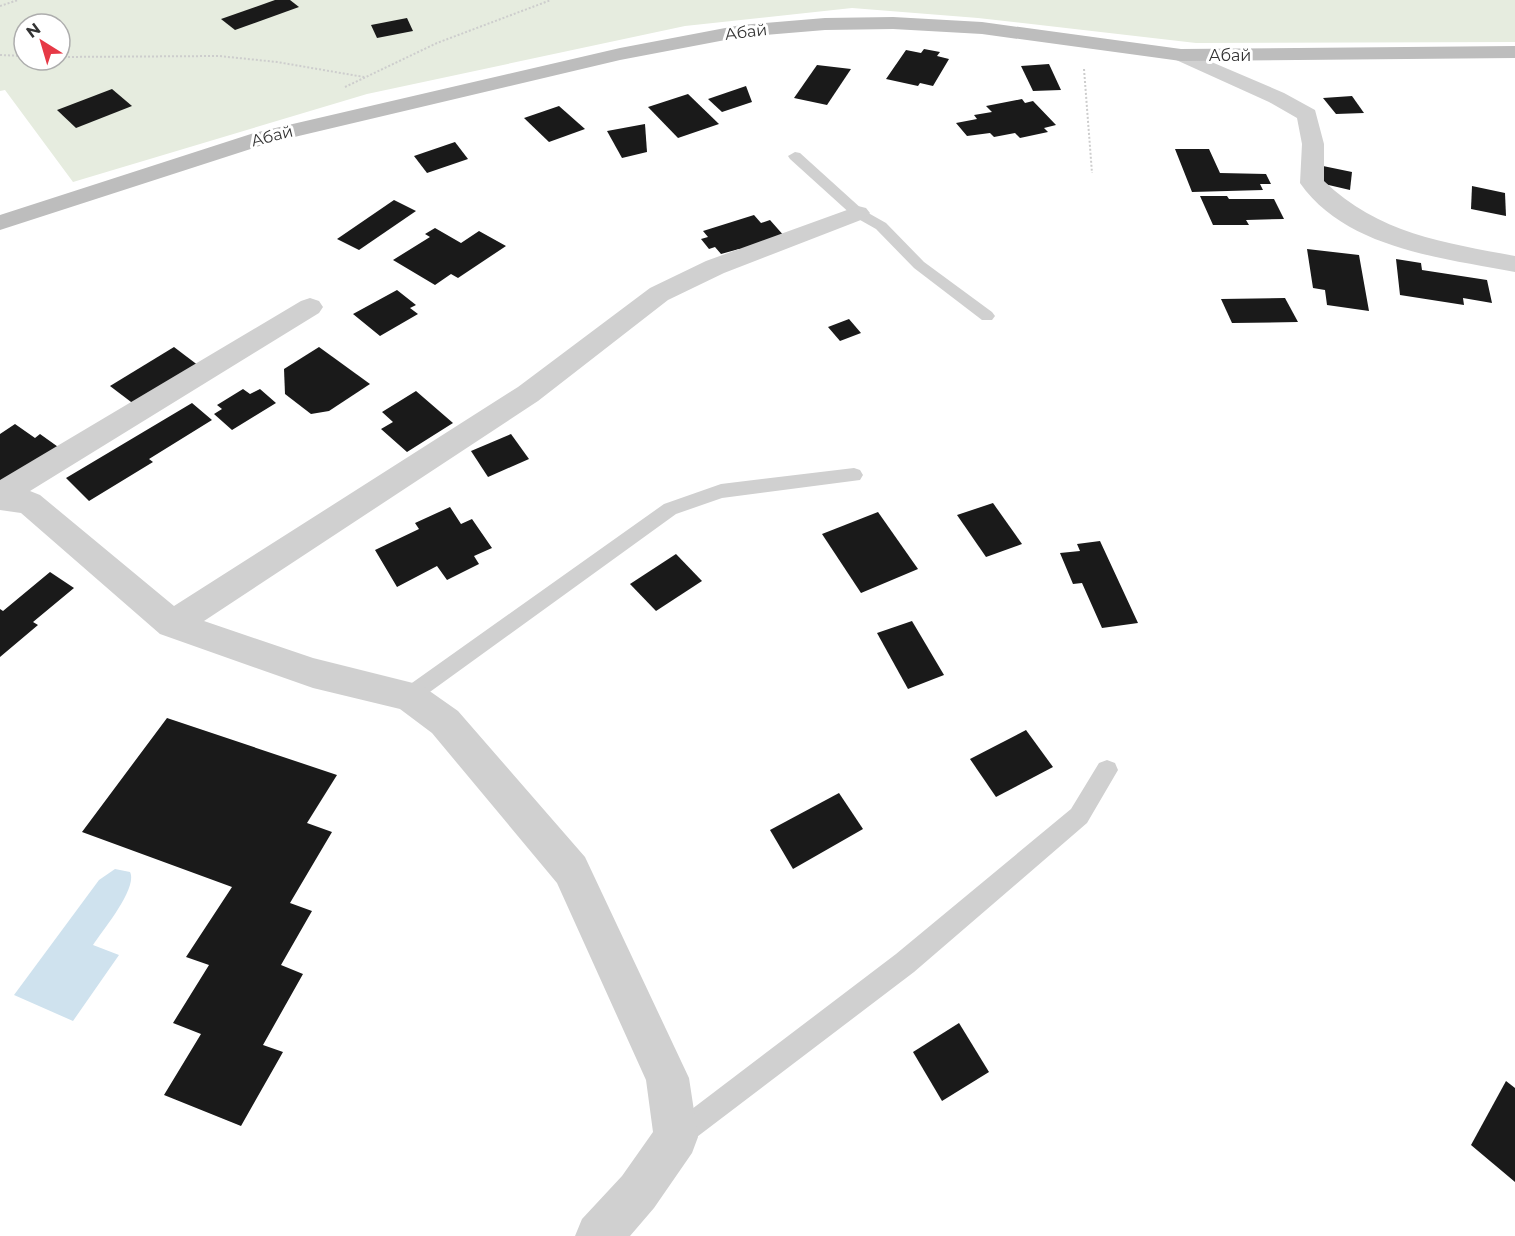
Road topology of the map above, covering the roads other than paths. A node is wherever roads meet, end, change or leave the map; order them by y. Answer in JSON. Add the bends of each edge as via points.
{"nodes":[{"id":1,"x":1515,"y":52,"type":"edge"},
{"id":2,"x":1181,"y":55,"type":"junction"},
{"id":3,"x":795,"y":156,"type":"dead end"},
{"id":4,"x":858,"y":213,"type":"junction"},
{"id":5,"x":0,"y":223,"type":"edge"},
{"id":6,"x":1515,"y":264,"type":"edge"},
{"id":7,"x":310,"y":307,"type":"dead end"},
{"id":8,"x":987,"y":316,"type":"dead end"},
{"id":9,"x":854,"y":475,"type":"dead end"},
{"id":10,"x":0,"y":497,"type":"edge"},
{"id":11,"x":172,"y":624,"type":"junction"},
{"id":12,"x":409,"y":696,"type":"junction"},
{"id":13,"x":1107,"y":770,"type":"dead end"},
{"id":14,"x":676,"y":1137,"type":"junction"},
{"id":15,"x":599,"y":1236,"type":"edge"}],
"edges":[{"from":1,"to":2,"type":"street","name":"Абай"},
{"from":2,"to":5,"type":"street","name":"Абай","via":[[982,28],[893,22],[741,31],[620,54],[262,138]]},
{"from":2,"to":6,"type":"street","via":[[1205,69],[1289,103],[1306,115],[1313,144],[1312,183],[1347,216],[1394,239]]},
{"from":3,"to":4,"type":"lane"},
{"from":4,"to":8,"type":"lane","via":[[881,226],[919,265]]},
{"from":4,"to":11,"type":"street","via":[[715,267],[659,294],[528,394]]},
{"from":7,"to":10,"type":"street"},
{"from":9,"to":12,"type":"lane","via":[[721,490],[670,509]]},
{"from":10,"to":11,"type":"street","via":[[29,503]]},
{"from":11,"to":12,"type":"street","via":[[313,673]]},
{"from":12,"to":14,"type":"street","via":[[445,722],[571,870],[667,1078]]},
{"from":13,"to":14,"type":"lane","via":[[1079,816],[905,963]]},
{"from":14,"to":15,"type":"street","via":[[638,1192]]}]}
